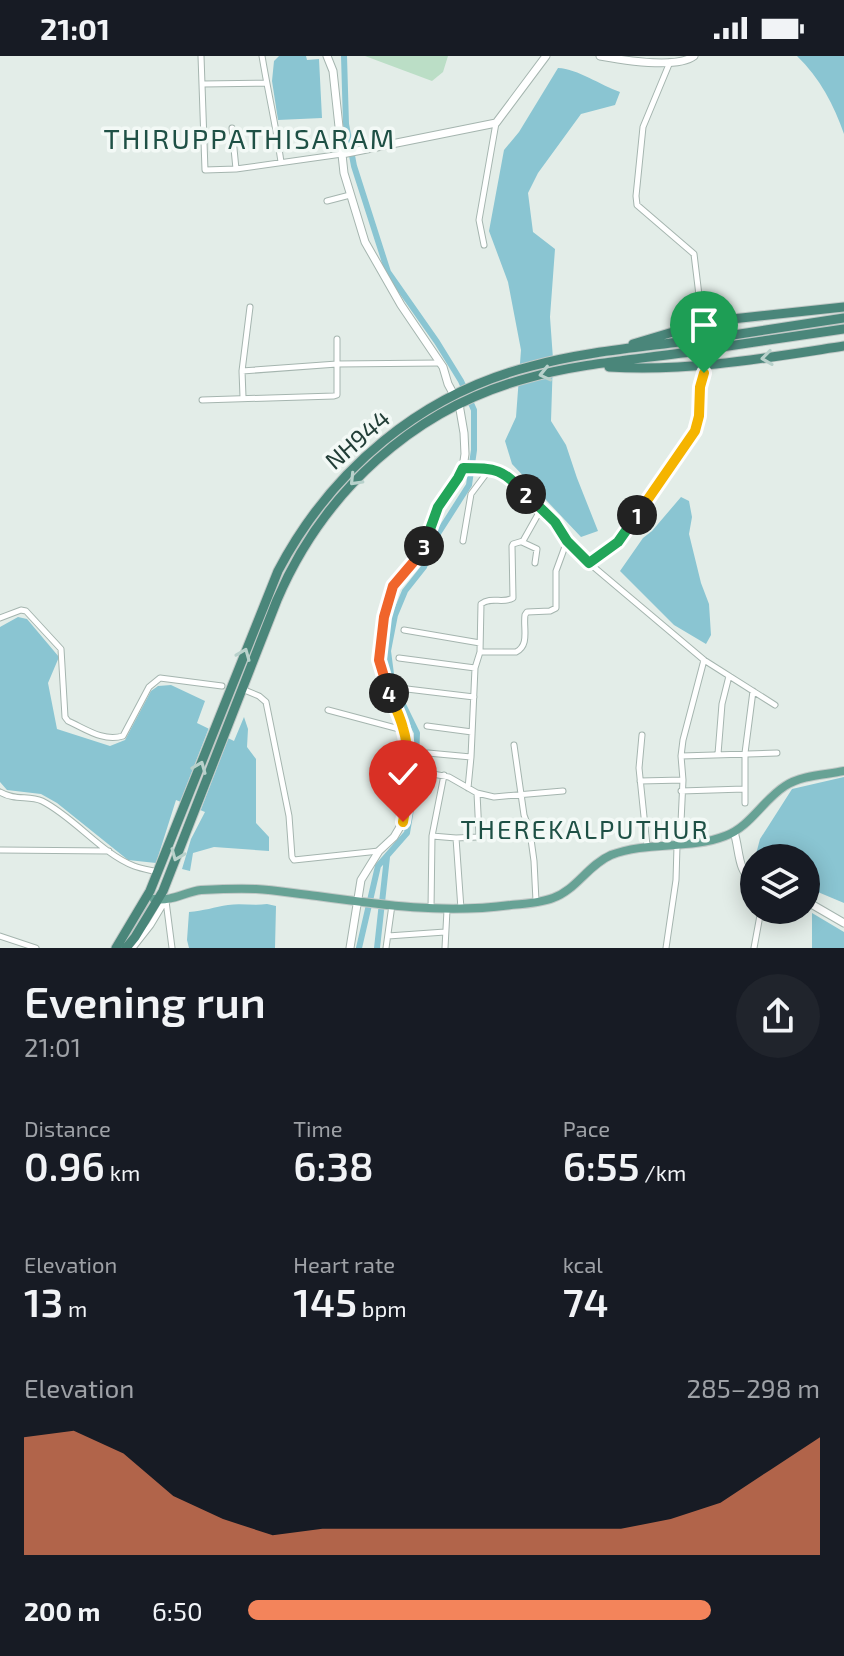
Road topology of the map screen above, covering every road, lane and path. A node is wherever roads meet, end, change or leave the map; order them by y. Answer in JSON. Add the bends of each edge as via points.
{"nodes":[{"id":1,"x":201,"y":56,"type":"edge"},
{"id":2,"x":262,"y":56,"type":"edge"},
{"id":3,"x":327,"y":56,"type":"edge"},
{"id":4,"x":546,"y":56,"type":"edge"},
{"id":5,"x":600,"y":56,"type":"edge"},
{"id":6,"x":694,"y":56,"type":"edge"},
{"id":7,"x":670,"y":62,"type":"junction"},
{"id":8,"x":266,"y":83,"type":"junction"},
{"id":9,"x":203,"y":84,"type":"junction"},
{"id":10,"x":496,"y":123,"type":"junction"},
{"id":11,"x":232,"y":128,"type":"dead end"},
{"id":12,"x":344,"y":154,"type":"junction"},
{"id":13,"x":281,"y":162,"type":"junction"},
{"id":14,"x":236,"y":169,"type":"junction"},
{"id":15,"x":350,"y":195,"type":"junction"},
{"id":16,"x":327,"y":201,"type":"dead end"},
{"id":17,"x":484,"y":245,"type":"dead end"},
{"id":18,"x":250,"y":307,"type":"dead end"},
{"id":19,"x":844,"y":307,"type":"edge"},
{"id":20,"x":844,"y":318,"type":"edge"},
{"id":21,"x":702,"y":324,"type":"junction"},
{"id":22,"x":844,"y":329,"type":"edge"},
{"id":23,"x":337,"y":339,"type":"dead end"},
{"id":24,"x":705,"y":344,"type":"junction"},
{"id":25,"x":844,"y":346,"type":"edge"},
{"id":26,"x":595,"y":354,"type":"junction"},
{"id":27,"x":441,"y":362,"type":"junction"},
{"id":28,"x":574,"y":363,"type":"junction"},
{"id":29,"x":337,"y":364,"type":"junction"},
{"id":30,"x":707,"y":365,"type":"junction"},
{"id":31,"x":588,"y":366,"type":"junction"},
{"id":32,"x":242,"y":371,"type":"junction"},
{"id":33,"x":243,"y":397,"type":"junction"},
{"id":34,"x":459,"y":398,"type":"junction"},
{"id":35,"x":202,"y":400,"type":"dead end"},
{"id":36,"x":466,"y":468,"type":"junction"},
{"id":37,"x":489,"y":469,"type":"junction"},
{"id":38,"x":541,"y":509,"type":"junction"},
{"id":39,"x":463,"y":541,"type":"dead end"},
{"id":40,"x":567,"y":541,"type":"junction"},
{"id":41,"x":521,"y":542,"type":"junction"},
{"id":42,"x":535,"y":563,"type":"dead end"},
{"id":43,"x":589,"y":563,"type":"junction"},
{"id":44,"x":0,"y":618,"type":"edge"},
{"id":45,"x":404,"y":630,"type":"dead end"},
{"id":46,"x":480,"y":643,"type":"junction"},
{"id":47,"x":480,"y":652,"type":"junction"},
{"id":48,"x":399,"y":658,"type":"dead end"},
{"id":49,"x":704,"y":660,"type":"junction"},
{"id":50,"x":475,"y":668,"type":"junction"},
{"id":51,"x":729,"y":676,"type":"junction"},
{"id":52,"x":222,"y":686,"type":"dead end"},
{"id":53,"x":242,"y":689,"type":"junction"},
{"id":54,"x":407,"y":689,"type":"dead end"},
{"id":55,"x":753,"y":691,"type":"junction"},
{"id":56,"x":474,"y":697,"type":"junction"},
{"id":57,"x":775,"y":705,"type":"dead end"},
{"id":58,"x":328,"y":710,"type":"dead end"},
{"id":59,"x":427,"y":726,"type":"dead end"},
{"id":60,"x":221,"y":728,"type":"junction"},
{"id":61,"x":404,"y":730,"type":"junction"},
{"id":62,"x":472,"y":732,"type":"junction"},
{"id":63,"x":642,"y":735,"type":"dead end"},
{"id":64,"x":514,"y":745,"type":"dead end"},
{"id":65,"x":428,"y":753,"type":"dead end"},
{"id":66,"x":745,"y":753,"type":"junction"},
{"id":67,"x":777,"y":753,"type":"dead end"},
{"id":68,"x":718,"y":755,"type":"junction"},
{"id":69,"x":681,"y":756,"type":"junction"},
{"id":70,"x":471,"y":757,"type":"junction"},
{"id":71,"x":844,"y":771,"type":"edge"},
{"id":72,"x":422,"y":772,"type":"dead end"},
{"id":73,"x":444,"y":775,"type":"junction"},
{"id":74,"x":683,"y":780,"type":"junction"},
{"id":75,"x":640,"y":781,"type":"junction"},
{"id":76,"x":468,"y":788,"type":"junction"},
{"id":77,"x":744,"y":789,"type":"junction"},
{"id":78,"x":563,"y":791,"type":"dead end"},
{"id":79,"x":681,"y":791,"type":"junction"},
{"id":80,"x":0,"y":792,"type":"edge"},
{"id":81,"x":477,"y":793,"type":"junction"},
{"id":82,"x":520,"y":795,"type":"junction"},
{"id":83,"x":745,"y":803,"type":"dead end"},
{"id":84,"x":189,"y":808,"type":"junction"},
{"id":85,"x":734,"y":832,"type":"junction"},
{"id":86,"x":432,"y":836,"type":"junction"},
{"id":87,"x":456,"y":838,"type":"junction"},
{"id":88,"x":678,"y":843,"type":"junction"},
{"id":89,"x":647,"y":846,"type":"junction"},
{"id":90,"x":0,"y":850,"type":"edge"},
{"id":91,"x":110,"y":851,"type":"junction"},
{"id":92,"x":379,"y":851,"type":"junction"},
{"id":93,"x":740,"y":859,"type":"edge"},
{"id":94,"x":158,"y":872,"type":"junction"},
{"id":95,"x":147,"y":897,"type":"junction"},
{"id":96,"x":162,"y":900,"type":"junction"},
{"id":97,"x":536,"y":901,"type":"junction"},
{"id":98,"x":359,"y":902,"type":"junction"},
{"id":99,"x":389,"y":905,"type":"junction"},
{"id":100,"x":431,"y":909,"type":"junction"},
{"id":101,"x":820,"y":909,"type":"edge"},
{"id":102,"x":447,"y":910,"type":"junction"},
{"id":103,"x":461,"y":910,"type":"junction"},
{"id":104,"x":844,"y":923,"type":"edge"},
{"id":105,"x":758,"y":924,"type":"edge"},
{"id":106,"x":445,"y":932,"type":"junction"},
{"id":107,"x":0,"y":936,"type":"edge"},
{"id":108,"x":388,"y":936,"type":"junction"},
{"id":109,"x":36,"y":948,"type":"edge"},
{"id":110,"x":116,"y":948,"type":"edge"},
{"id":111,"x":126,"y":948,"type":"edge"},
{"id":112,"x":133,"y":948,"type":"edge"},
{"id":113,"x":172,"y":948,"type":"edge"},
{"id":114,"x":350,"y":948,"type":"edge"},
{"id":115,"x":386,"y":948,"type":"edge"},
{"id":116,"x":445,"y":948,"type":"edge"},
{"id":117,"x":666,"y":948,"type":"edge"},
{"id":118,"x":754,"y":948,"type":"edge"}],
"edges":[{"from":1,"to":9,"type":"street"},
{"from":2,"to":8,"type":"street"},
{"from":3,"to":12,"type":"street"},
{"from":4,"to":10,"type":"street"},
{"from":5,"to":7,"type":"street"},
{"from":6,"to":7,"type":"street"},
{"from":7,"to":21,"type":"street","via":[[643,127],[637,205],[694,254]]},
{"from":8,"to":9,"type":"street"},
{"from":8,"to":13,"type":"street"},
{"from":9,"to":14,"type":"street","via":[[205,170]]},
{"from":10,"to":12,"type":"street"},
{"from":10,"to":17,"type":"street","via":[[479,220]]},
{"from":11,"to":14,"type":"street"},
{"from":12,"to":13,"type":"street"},
{"from":12,"to":15,"type":"street"},
{"from":13,"to":14,"type":"street"},
{"from":15,"to":16,"type":"street"},
{"from":15,"to":27,"type":"street","via":[[365,242]]},
{"from":18,"to":32,"type":"street"},
{"from":19,"to":21,"type":"highway"},
{"from":20,"to":24,"type":"highway","name":"NH944","number":"NH944"},
{"from":21,"to":26,"type":"highway"},
{"from":21,"to":30,"type":"street"},
{"from":22,"to":24,"type":"highway","name":"NH944","number":"NH944"},
{"from":23,"to":29,"type":"street"},
{"from":24,"to":26,"type":"highway","name":"NH944","number":"NH944"},
{"from":24,"to":31,"type":"highway","name":"NH944","number":"NH944"},
{"from":25,"to":30,"type":"highway","one_way":true},
{"from":26,"to":28,"type":"highway","name":"NH944","number":"NH944"},
{"from":27,"to":29,"type":"street"},
{"from":27,"to":34,"type":"street"},
{"from":28,"to":31,"type":"highway","name":"NH944","number":"NH944"},
{"from":28,"to":34,"type":"highway","name":"NH944","number":"NH944","via":[[515,376]]},
{"from":29,"to":32,"type":"street"},
{"from":29,"to":33,"type":"street","via":[[337,395]]},
{"from":30,"to":31,"type":"highway"},
{"from":30,"to":43,"type":"street","via":[[695,431],[618,542]]},
{"from":32,"to":33,"type":"street"},
{"from":33,"to":35,"type":"street"},
{"from":34,"to":36,"type":"street"},
{"from":34,"to":53,"type":"highway","name":"NH944","number":"NH944","one_way":true,"via":[[381,456],[326,514],[292,565]]},
{"from":60,"to":34,"type":"highway","name":"NH944","number":"NH944","one_way":true,"via":[[273,582],[301,530],[372,449],[408,422]]},
{"from":36,"to":37,"type":"street"},
{"from":36,"to":61,"type":"street","via":[[438,507],[426,544],[393,586],[384,617],[379,660]]},
{"from":37,"to":38,"type":"street","via":[[511,477]]},
{"from":37,"to":39,"type":"street","via":[[471,494]]},
{"from":38,"to":40,"type":"street"},
{"from":38,"to":41,"type":"street"},
{"from":40,"to":43,"type":"street"},
{"from":40,"to":47,"type":"street","via":[[556,571],[556,608],[527,612],[521,650]]},
{"from":41,"to":42,"type":"street","via":[[537,549]]},
{"from":41,"to":46,"type":"street","via":[[512,546],[513,598],[481,604]]},
{"from":43,"to":49,"type":"street"},
{"from":44,"to":52,"type":"street","via":[[26,611],[61,649],[65,717],[105,738],[123,736],[149,687],[160,678]]},
{"from":45,"to":46,"type":"street"},
{"from":46,"to":47,"type":"street"},
{"from":47,"to":50,"type":"street"},
{"from":48,"to":50,"type":"street"},
{"from":49,"to":51,"type":"street"},
{"from":49,"to":69,"type":"street"},
{"from":50,"to":56,"type":"street"},
{"from":51,"to":55,"type":"street"},
{"from":51,"to":68,"type":"street"},
{"from":53,"to":60,"type":"highway","name":"NH944","number":"NH944"},
{"from":53,"to":92,"type":"street","via":[[266,702],[294,860]]},
{"from":54,"to":56,"type":"street"},
{"from":55,"to":57,"type":"street"},
{"from":55,"to":66,"type":"street"},
{"from":56,"to":62,"type":"street"},
{"from":58,"to":61,"type":"street"},
{"from":59,"to":62,"type":"street"},
{"from":60,"to":84,"type":"highway","name":"NH944","number":"NH944"},
{"from":61,"to":92,"type":"street","via":[[403,822]]},
{"from":62,"to":70,"type":"street"},
{"from":63,"to":75,"type":"street"},
{"from":64,"to":82,"type":"street"},
{"from":65,"to":70,"type":"street"},
{"from":66,"to":67,"type":"street"},
{"from":66,"to":68,"type":"street"},
{"from":66,"to":77,"type":"street"},
{"from":68,"to":69,"type":"street"},
{"from":69,"to":74,"type":"street"},
{"from":70,"to":76,"type":"street"},
{"from":71,"to":85,"type":"main road","via":[[786,785]]},
{"from":72,"to":73,"type":"street"},
{"from":73,"to":76,"type":"street"},
{"from":73,"to":86,"type":"street"},
{"from":74,"to":75,"type":"street"},
{"from":74,"to":79,"type":"street"},
{"from":75,"to":89,"type":"street"},
{"from":76,"to":81,"type":"street"},
{"from":77,"to":79,"type":"street"},
{"from":77,"to":83,"type":"street"},
{"from":78,"to":82,"type":"street"},
{"from":79,"to":88,"type":"street"},
{"from":80,"to":91,"type":"street","via":[[39,799]]},
{"from":81,"to":82,"type":"street"},
{"from":81,"to":87,"type":"street","via":[[479,835]]},
{"from":82,"to":97,"type":"street","via":[[530,832]]},
{"from":84,"to":94,"type":"highway","name":"NH944","number":"NH944"},
{"from":84,"to":96,"type":"highway","name":"NH944","number":"NH944","one_way":true},
{"from":85,"to":88,"type":"main road"},
{"from":85,"to":93,"type":"street"},
{"from":86,"to":87,"type":"street"},
{"from":86,"to":100,"type":"street"},
{"from":87,"to":103,"type":"street"},
{"from":88,"to":89,"type":"main road"},
{"from":88,"to":117,"type":"street"},
{"from":89,"to":97,"type":"main road","via":[[610,856],[567,890]]},
{"from":90,"to":91,"type":"street"},
{"from":91,"to":94,"type":"street","via":[[133,866]]},
{"from":92,"to":98,"type":"street","via":[[361,880]]},
{"from":94,"to":95,"type":"highway","name":"NH944","number":"NH944"},
{"from":95,"to":96,"type":"main road"},
{"from":95,"to":110,"type":"highway","number":"NH944"},
{"from":96,"to":98,"type":"main road","via":[[198,890],[257,889]]},
{"from":96,"to":111,"type":"highway","number":"NH944"},
{"from":96,"to":112,"type":"street"},
{"from":96,"to":113,"type":"street"},
{"from":97,"to":103,"type":"main road"},
{"from":98,"to":99,"type":"main road"},
{"from":98,"to":114,"type":"street"},
{"from":99,"to":100,"type":"main road"},
{"from":99,"to":108,"type":"street"},
{"from":100,"to":102,"type":"main road"},
{"from":101,"to":104,"type":"street"},
{"from":102,"to":103,"type":"main road"},
{"from":102,"to":106,"type":"street"},
{"from":105,"to":118,"type":"street"},
{"from":106,"to":108,"type":"street"},
{"from":106,"to":116,"type":"street"},
{"from":107,"to":109,"type":"street"},
{"from":108,"to":115,"type":"street"}]}
